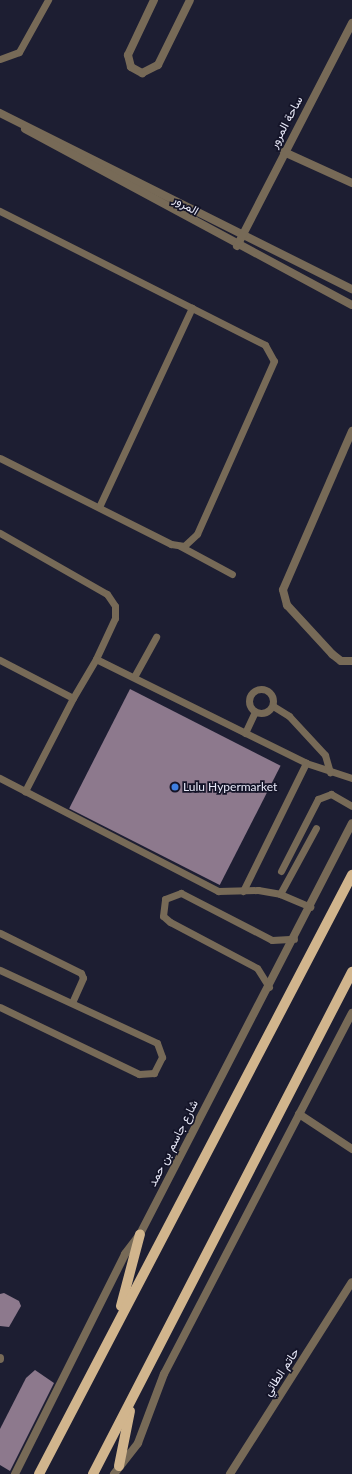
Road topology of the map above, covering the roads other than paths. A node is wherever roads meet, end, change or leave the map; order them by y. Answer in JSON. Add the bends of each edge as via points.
{"nodes":[{"id":1,"x":48,"y":0,"type":"edge"},
{"id":2,"x":154,"y":0,"type":"edge"},
{"id":3,"x":190,"y":0,"type":"edge"},
{"id":4,"x":352,"y":23,"type":"edge"},
{"id":5,"x":0,"y":59,"type":"edge"},
{"id":6,"x":0,"y":113,"type":"edge"},
{"id":7,"x":12,"y":119,"type":"junction"},
{"id":8,"x":284,"y":152,"type":"junction"},
{"id":9,"x":352,"y":183,"type":"edge"},
{"id":10,"x":0,"y":211,"type":"edge"},
{"id":11,"x":244,"y":233,"type":"junction"},
{"id":12,"x":237,"y":246,"type":"junction"},
{"id":13,"x":342,"y":284,"type":"junction"},
{"id":14,"x":352,"y":289,"type":"edge"},
{"id":15,"x":336,"y":297,"type":"junction"},
{"id":16,"x":352,"y":305,"type":"edge"},
{"id":17,"x":192,"y":308,"type":"junction"},
{"id":18,"x":352,"y":430,"type":"edge"},
{"id":19,"x":0,"y":458,"type":"edge"},
{"id":20,"x":99,"y":507,"type":"junction"},
{"id":21,"x":0,"y":533,"type":"edge"},
{"id":22,"x":180,"y":546,"type":"junction"},
{"id":23,"x":232,"y":574,"type":"dead end"},
{"id":24,"x":156,"y":637,"type":"dead end"},
{"id":25,"x":96,"y":659,"type":"junction"},
{"id":26,"x":0,"y":660,"type":"edge"},
{"id":27,"x":352,"y":662,"type":"edge"},
{"id":28,"x":134,"y":677,"type":"junction"},
{"id":29,"x":73,"y":698,"type":"junction"},
{"id":30,"x":273,"y":706,"type":"junction"},
{"id":31,"x":255,"y":712,"type":"junction"},
{"id":32,"x":245,"y":733,"type":"junction"},
{"id":33,"x":306,"y":763,"type":"junction"},
{"id":34,"x":330,"y":772,"type":"junction"},
{"id":35,"x":0,"y":778,"type":"edge"},
{"id":36,"x":352,"y":778,"type":"edge"},
{"id":37,"x":25,"y":791,"type":"junction"},
{"id":38,"x":352,"y":806,"type":"edge"},
{"id":39,"x":352,"y":823,"type":"edge"},
{"id":40,"x":316,"y":828,"type":"dead end"},
{"id":41,"x":281,"y":871,"type":"dead end"},
{"id":42,"x":352,"y":875,"type":"edge"},
{"id":43,"x":243,"y":891,"type":"junction"},
{"id":44,"x":280,"y":894,"type":"junction"},
{"id":45,"x":310,"y":908,"type":"junction"},
{"id":46,"x":0,"y":933,"type":"edge"},
{"id":47,"x":294,"y":939,"type":"junction"},
{"id":48,"x":0,"y":970,"type":"edge"},
{"id":49,"x":352,"y":972,"type":"edge"},
{"id":50,"x":269,"y":987,"type":"junction"},
{"id":51,"x":72,"y":1003,"type":"junction"},
{"id":52,"x":0,"y":1007,"type":"edge"},
{"id":53,"x":352,"y":1013,"type":"edge"},
{"id":54,"x":299,"y":1114,"type":"junction"},
{"id":55,"x":352,"y":1149,"type":"edge"},
{"id":56,"x":140,"y":1234,"type":"junction"},
{"id":57,"x":352,"y":1282,"type":"edge"},
{"id":58,"x":111,"y":1336,"type":"junction"},
{"id":59,"x":132,"y":1400,"type":"junction"},
{"id":60,"x":116,"y":1470,"type":"edge"},
{"id":61,"x":15,"y":1474,"type":"edge"},
{"id":62,"x":39,"y":1474,"type":"edge"},
{"id":63,"x":93,"y":1474,"type":"edge"},
{"id":64,"x":230,"y":1474,"type":"edge"}],
"edges":[{"from":1,"to":5,"type":"lane","via":[[19,52]]},
{"from":2,"to":3,"type":"street","via":[[128,55],[132,67],[142,73],[158,65]]},
{"from":4,"to":8,"type":"street","name":"ساحة المرور"},
{"from":6,"to":7,"type":"street","name":"المرور"},
{"from":7,"to":11,"type":"street","name":"المرور"},
{"from":7,"to":12,"type":"street","name":"المرور"},
{"from":8,"to":9,"type":"street"},
{"from":8,"to":11,"type":"street","name":"ساحة المرور"},
{"from":10,"to":17,"type":"lane"},
{"from":11,"to":12,"type":"street","name":"ساحة المرور"},
{"from":11,"to":13,"type":"street","name":"المرور"},
{"from":12,"to":15,"type":"street","name":"المرور"},
{"from":13,"to":14,"type":"street","name":"المرور"},
{"from":13,"to":15,"type":"street"},
{"from":15,"to":16,"type":"street","name":"المرور"},
{"from":17,"to":20,"type":"lane"},
{"from":17,"to":22,"type":"lane","via":[[265,345],[274,361],[197,534],[192,542]]},
{"from":18,"to":27,"type":"street","via":[[283,590],[287,605],[332,654],[341,660]]},
{"from":19,"to":20,"type":"lane"},
{"from":20,"to":22,"type":"lane"},
{"from":21,"to":25,"type":"lane","via":[[107,594],[115,606],[114,618]]},
{"from":22,"to":23,"type":"lane"},
{"from":24,"to":28,"type":"lane"},
{"from":25,"to":28,"type":"lane"},
{"from":25,"to":29,"type":"lane"},
{"from":26,"to":29,"type":"lane"},
{"from":28,"to":32,"type":"lane"},
{"from":29,"to":37,"type":"lane"},
{"from":30,"to":31,"type":"lane","via":[[267,712]]},
{"from":30,"to":31,"type":"lane","via":[[269,692],[258,690],[249,701]]},
{"from":30,"to":34,"type":"lane","via":[[289,716],[325,754]]},
{"from":31,"to":32,"type":"lane"},
{"from":32,"to":33,"type":"lane"},
{"from":33,"to":34,"type":"lane"},
{"from":33,"to":43,"type":"lane"},
{"from":34,"to":36,"type":"lane"},
{"from":35,"to":37,"type":"lane"},
{"from":37,"to":43,"type":"lane","via":[[191,879],[218,891]]},
{"from":38,"to":41,"type":"lane","via":[[331,794],[318,799]]},
{"from":39,"to":45,"type":"street","name":"شارع جاسم بن حمد"},
{"from":40,"to":44,"type":"lane"},
{"from":42,"to":58,"type":"main road"},
{"from":43,"to":44,"type":"lane"},
{"from":44,"to":45,"type":"lane"},
{"from":45,"to":47,"type":"street","name":"شارع جاسم بن حمد"},
{"from":46,"to":51,"type":"lane","via":[[81,973],[83,978]]},
{"from":47,"to":50,"type":"street","name":"شارع جاسم بن حمد"},
{"from":47,"to":50,"type":"lane","via":[[272,940],[181,894],[166,899],[164,916],[170,922],[257,968]]},
{"from":48,"to":51,"type":"lane"},
{"from":49,"to":59,"type":"main road"},
{"from":50,"to":56,"type":"street","name":"شارع جاسم بن حمد"},
{"from":51,"to":52,"type":"lane","via":[[157,1043],[162,1057],[154,1073],[139,1074]]},
{"from":53,"to":54,"type":"street"},
{"from":54,"to":55,"type":"street"},
{"from":54,"to":60,"type":"street","via":[[164,1374],[138,1443]]},
{"from":56,"to":58,"type":"main road"},
{"from":56,"to":61,"type":"street","name":"شارع جاسم بن حمد","via":[[125,1254]]},
{"from":57,"to":64,"type":"street","name":"حاتم الطائي"},
{"from":58,"to":62,"type":"main road"},
{"from":59,"to":60,"type":"main road"},
{"from":59,"to":63,"type":"main road"}]}
